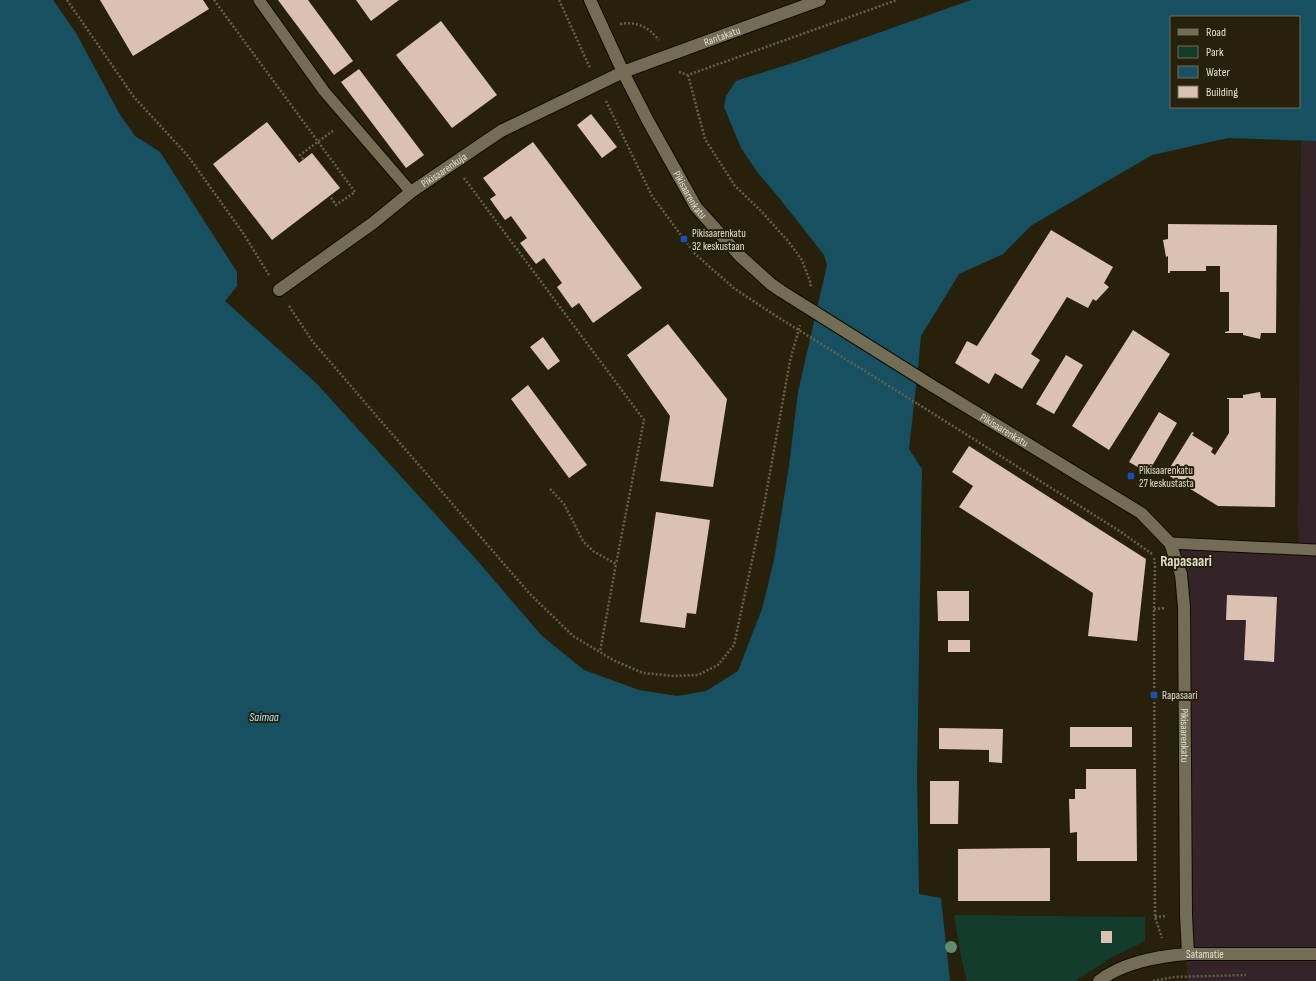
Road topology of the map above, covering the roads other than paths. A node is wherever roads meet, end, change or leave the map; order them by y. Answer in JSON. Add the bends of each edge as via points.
{"nodes":[{"id":1,"x":259,"y":0,"type":"edge"},
{"id":2,"x":590,"y":0,"type":"edge"},
{"id":3,"x":820,"y":0,"type":"edge"},
{"id":4,"x":623,"y":72,"type":"junction"},
{"id":5,"x":411,"y":192,"type":"junction"},
{"id":6,"x":279,"y":290,"type":"road end"},
{"id":7,"x":1170,"y":544,"type":"junction"},
{"id":8,"x":1316,"y":550,"type":"edge"},
{"id":9,"x":1188,"y":954,"type":"junction"},
{"id":10,"x":1316,"y":954,"type":"edge"},
{"id":11,"x":1099,"y":981,"type":"edge"}],
"edges":[{"from":1,"to":5,"type":"lane","via":[[324,91]]},
{"from":2,"to":4,"type":"street","name":"Pikisaarenkatu"},
{"from":3,"to":4,"type":"street","name":"Rantakatu"},
{"from":4,"to":5,"type":"street","name":"Pikisaarenkuja","via":[[501,131]]},
{"from":4,"to":7,"type":"street","name":"Pikisaarenkatu","bridge":true,"via":[[696,207],[740,256],[771,284],[1141,513]]},
{"from":5,"to":6,"type":"street","name":"Pikisaarenkuja","via":[[373,223]]},
{"from":7,"to":8,"type":"lane"},
{"from":7,"to":9,"type":"street","name":"Pikisaarenkatu","via":[[1181,574],[1184,607]]},
{"from":9,"to":10,"type":"street","name":"Satamatie"},
{"from":9,"to":11,"type":"street","name":"Satamatie","via":[[1141,961]]}]}
